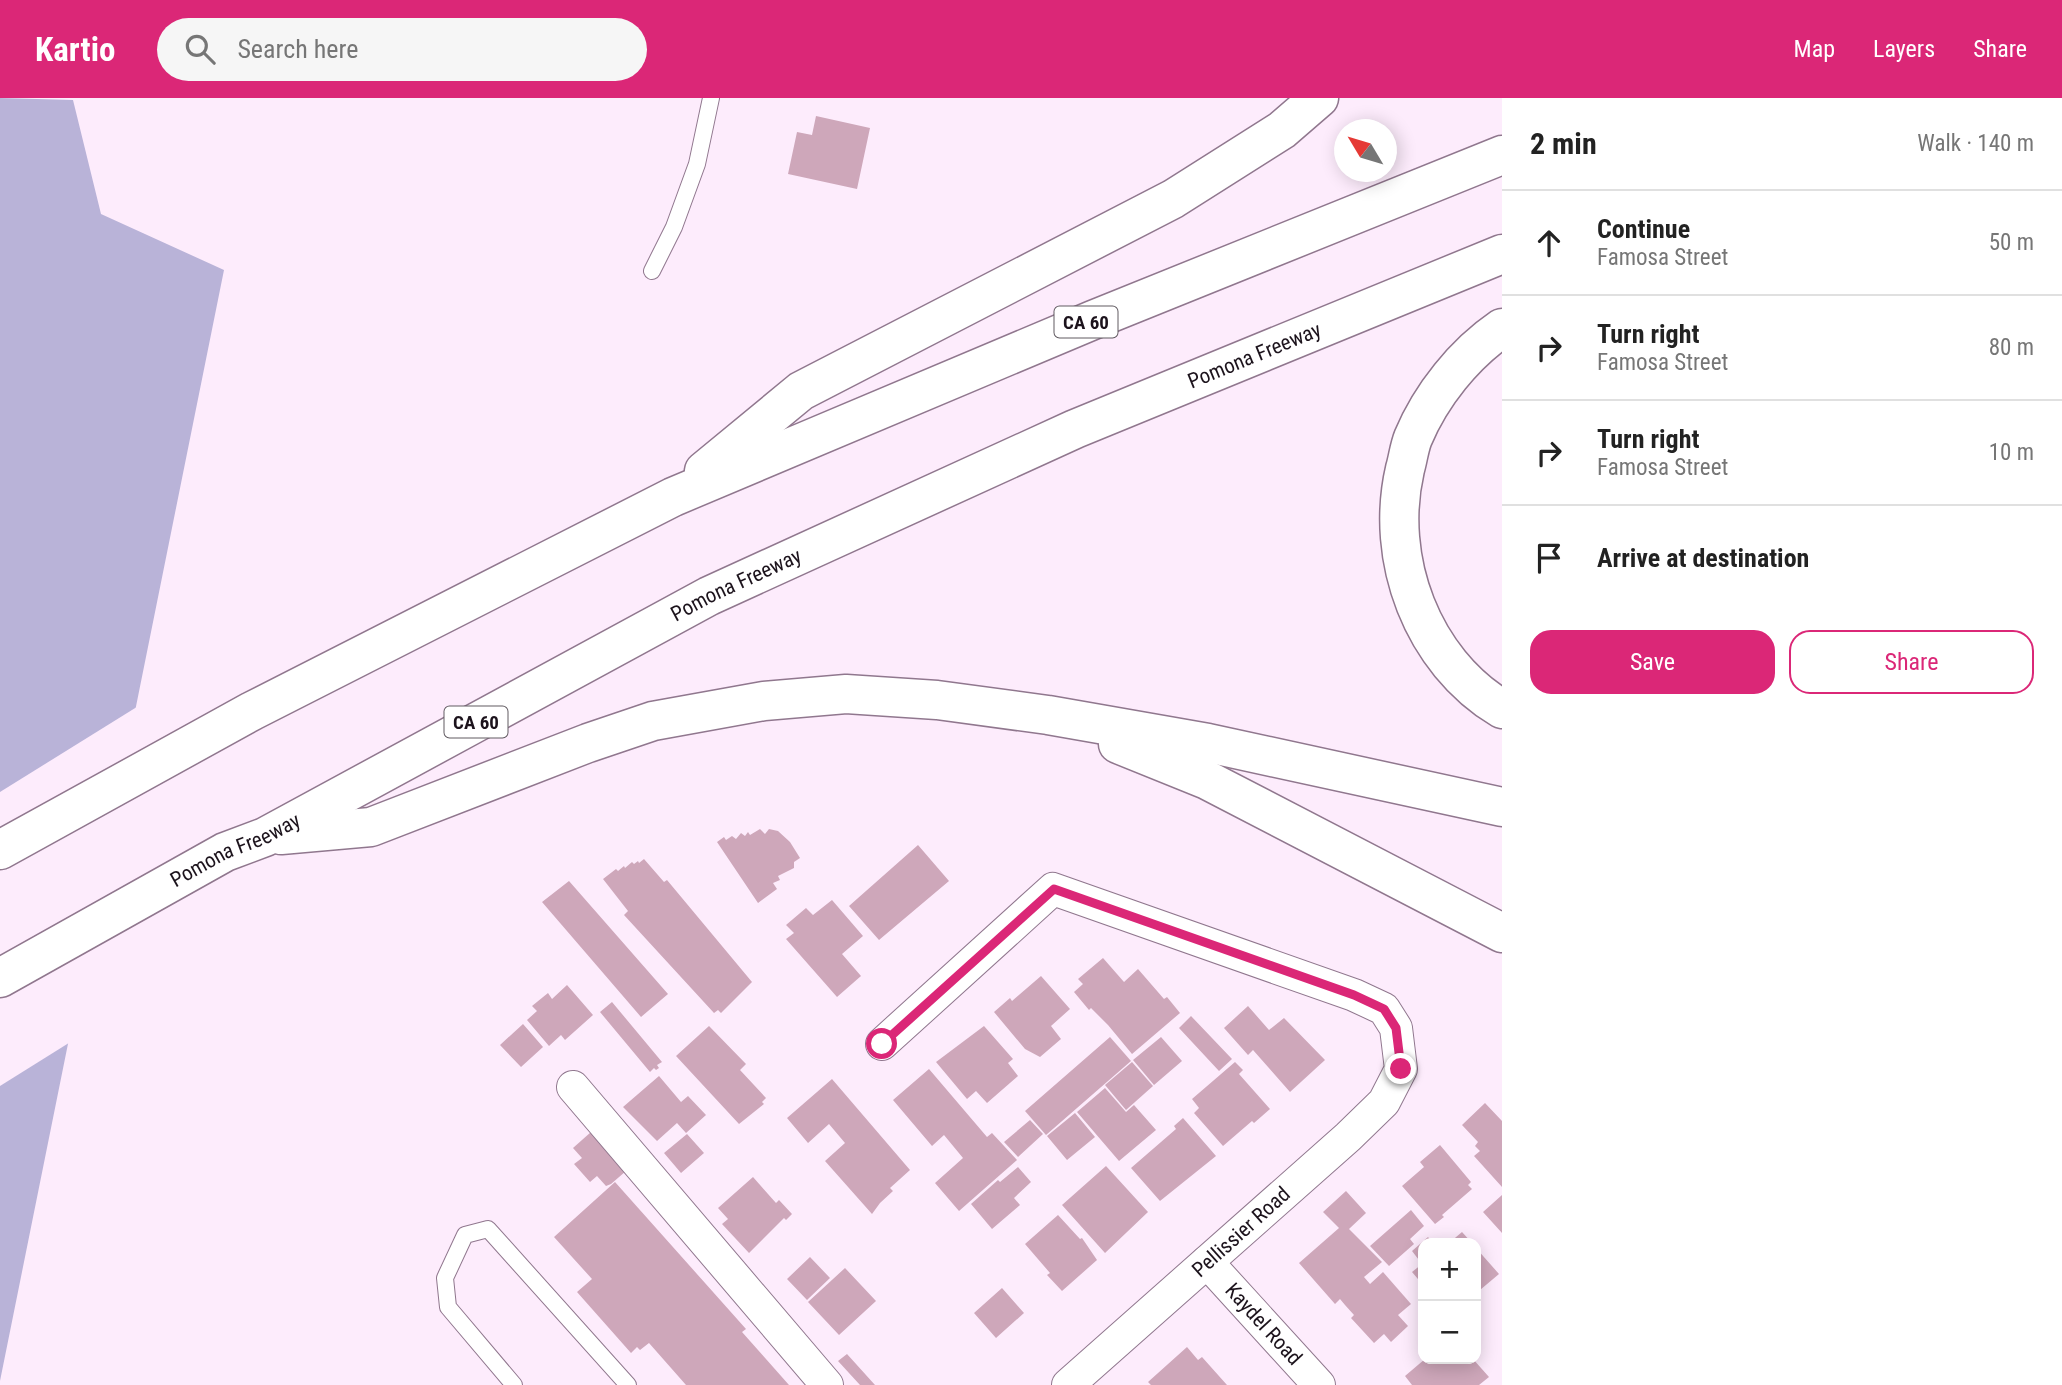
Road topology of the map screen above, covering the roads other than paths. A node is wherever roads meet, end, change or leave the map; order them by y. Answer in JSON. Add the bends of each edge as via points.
{"nodes":[{"id":1,"x":711,"y":98,"type":"edge"},
{"id":2,"x":1320,"y":98,"type":"edge"},
{"id":3,"x":1502,"y":155,"type":"edge"},
{"id":4,"x":1502,"y":254,"type":"edge"},
{"id":5,"x":652,"y":271,"type":"dead end"},
{"id":6,"x":1502,"y":328,"type":"edge"},
{"id":7,"x":657,"y":505,"type":"junction"},
{"id":8,"x":1502,"y":709,"type":"edge"},
{"id":9,"x":1048,"y":715,"type":"junction"},
{"id":10,"x":1502,"y":807,"type":"edge"},
{"id":11,"x":265,"y":837,"type":"junction"},
{"id":12,"x":0,"y":850,"type":"edge"},
{"id":13,"x":1502,"y":933,"type":"edge"},
{"id":14,"x":0,"y":978,"type":"edge"},
{"id":15,"x":882,"y":1044,"type":"dead end"},
{"id":16,"x":573,"y":1087,"type":"dead end"},
{"id":17,"x":1208,"y":1262,"type":"junction"},
{"id":18,"x":514,"y":1385,"type":"edge"},
{"id":19,"x":628,"y":1385,"type":"edge"},
{"id":20,"x":827,"y":1385,"type":"edge"},
{"id":21,"x":1068,"y":1385,"type":"edge"},
{"id":22,"x":1319,"y":1385,"type":"edge"}],
"edges":[{"from":1,"to":5,"type":"lane","via":[[697,164]]},
{"from":2,"to":7,"type":"highway","via":[[1282,130],[1173,199],[801,391]]},
{"from":3,"to":7,"type":"highway","number":"CA 60","via":[[1093,320]]},
{"from":4,"to":11,"type":"highway","name":"Pomona Freeway","number":"CA 60","via":[[1075,429],[698,601]]},
{"from":6,"to":8,"type":"highway","via":[[1480,343],[1440,390],[1412,439],[1400,493],[1401,554],[1416,609],[1445,659],[1483,698]]},
{"from":7,"to":12,"type":"highway","number":"CA 60","via":[[252,711]]},
{"from":9,"to":10,"type":"highway","via":[[1208,743]]},
{"from":9,"to":11,"type":"highway","via":[[937,699],[846,694],[764,701],[668,718],[588,743],[371,827]]},
{"from":9,"to":13,"type":"highway","via":[[1207,780]]},
{"from":11,"to":14,"type":"highway","name":"Pomona Freeway","number":"CA 60","via":[[225,852]]},
{"from":15,"to":17,"type":"street","name":"Pellissier Road","via":[[1054,889],[1384,1009],[1396,1028],[1401,1069],[1384,1101]]},
{"from":16,"to":20,"type":"street"},
{"from":17,"to":21,"type":"street","name":"Pellissier Road"},
{"from":17,"to":22,"type":"street","name":"Kaydel Road"},
{"from":18,"to":19,"type":"lane","via":[[448,1307],[445,1278],[465,1235],[488,1229]]}]}
